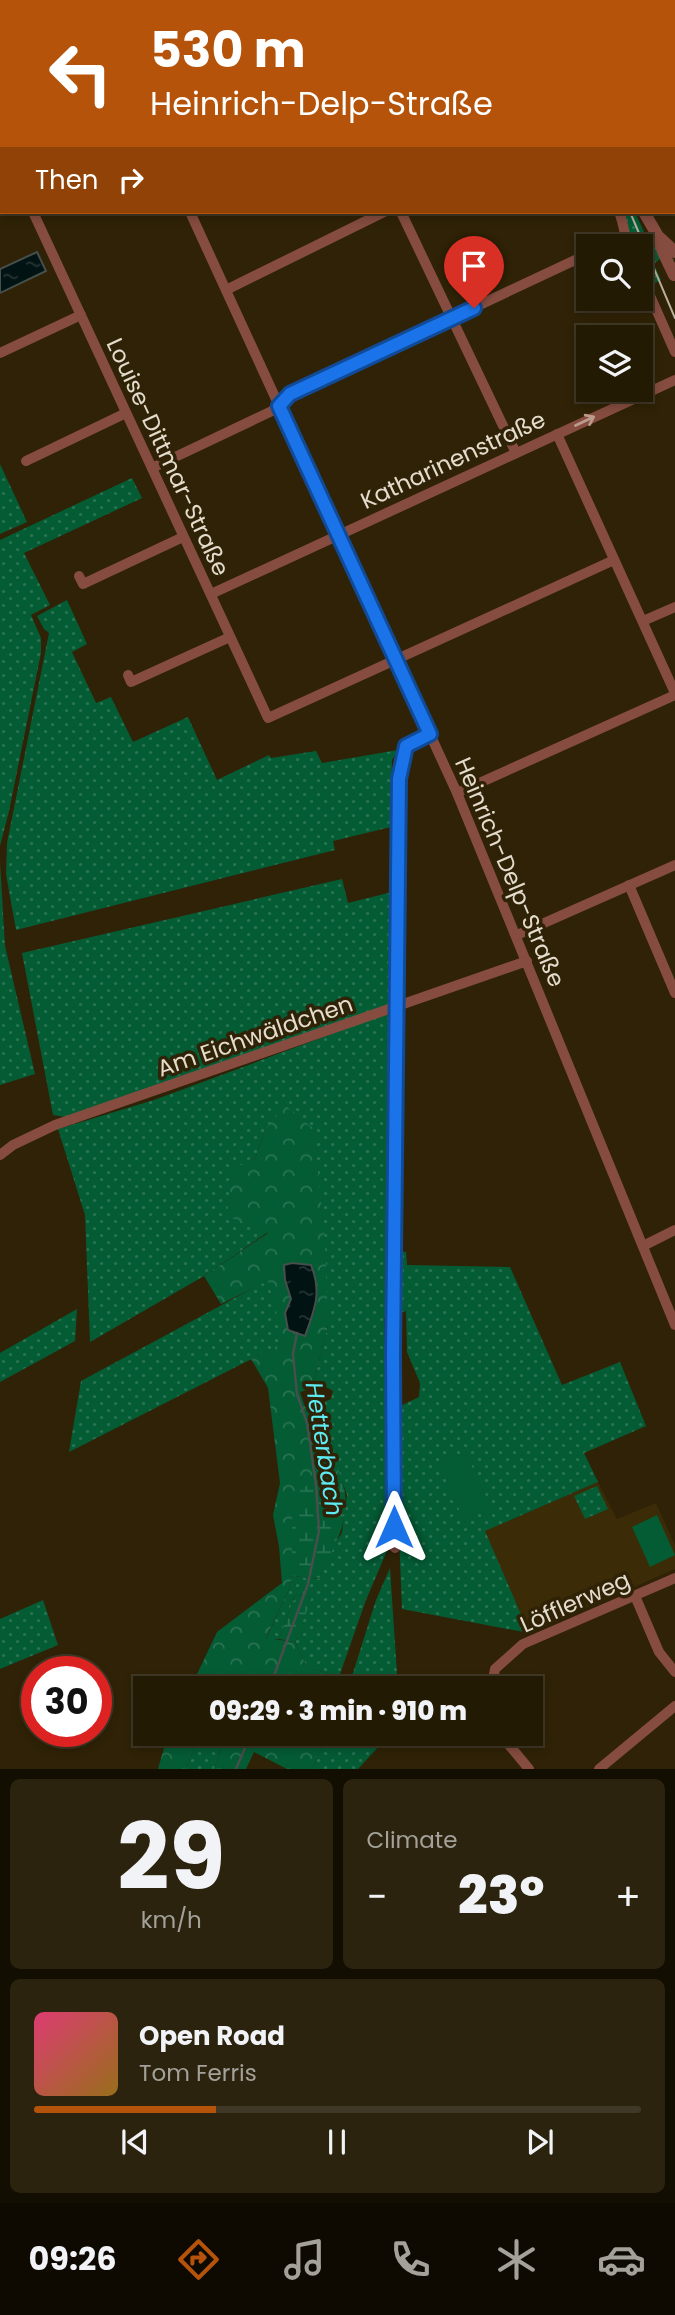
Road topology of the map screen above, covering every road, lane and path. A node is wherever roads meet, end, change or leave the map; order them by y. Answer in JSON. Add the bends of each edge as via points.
{"nodes":[{"id":1,"x":34,"y":214,"type":"edge"},
{"id":2,"x":191,"y":214,"type":"edge"},
{"id":3,"x":380,"y":214,"type":"edge"},
{"id":4,"x":402,"y":214,"type":"edge"},
{"id":5,"x":620,"y":214,"type":"edge"},
{"id":6,"x":645,"y":214,"type":"edge"},
{"id":7,"x":626,"y":234,"type":"edge"},
{"id":8,"x":659,"y":237,"type":"junction"},
{"id":9,"x":675,"y":252,"type":"edge"},
{"id":10,"x":576,"y":260,"type":"edge"},
{"id":11,"x":675,"y":277,"type":"edge"},
{"id":12,"x":226,"y":290,"type":"junction"},
{"id":13,"x":653,"y":302,"type":"edge"},
{"id":14,"x":81,"y":315,"type":"junction"},
{"id":15,"x":452,"y":318,"type":"junction"},
{"id":16,"x":0,"y":352,"type":"edge"},
{"id":17,"x":675,"y":352,"type":"edge"},
{"id":18,"x":675,"y":380,"type":"edge"},
{"id":19,"x":279,"y":406,"type":"junction"},
{"id":20,"x":126,"y":413,"type":"junction"},
{"id":21,"x":557,"y":434,"type":"junction"},
{"id":22,"x":516,"y":453,"type":"junction"},
{"id":23,"x":26,"y":461,"type":"dead end"},
{"id":24,"x":152,"y":468,"type":"junction"},
{"id":25,"x":338,"y":535,"type":"junction"},
{"id":26,"x":183,"y":537,"type":"junction"},
{"id":27,"x":614,"y":560,"type":"junction"},
{"id":28,"x":79,"y":576,"type":"dead end"},
{"id":29,"x":211,"y":594,"type":"junction"},
{"id":30,"x":675,"y":607,"type":"edge"},
{"id":31,"x":643,"y":621,"type":"junction"},
{"id":32,"x":230,"y":637,"type":"junction"},
{"id":33,"x":395,"y":659,"type":"junction"},
{"id":34,"x":128,"y":676,"type":"dead end"},
{"id":35,"x":675,"y":694,"type":"edge"},
{"id":36,"x":430,"y":734,"type":"junction"},
{"id":37,"x":457,"y":793,"type":"junction"},
{"id":38,"x":675,"y":865,"type":"edge"},
{"id":39,"x":629,"y":885,"type":"junction"},
{"id":40,"x":517,"y":935,"type":"junction"},
{"id":41,"x":527,"y":961,"type":"junction"},
{"id":42,"x":675,"y":993,"type":"edge"},
{"id":43,"x":396,"y":1007,"type":"junction"},
{"id":44,"x":0,"y":1155,"type":"edge"},
{"id":45,"x":675,"y":1230,"type":"edge"},
{"id":46,"x":643,"y":1247,"type":"junction"},
{"id":47,"x":675,"y":1325,"type":"edge"},
{"id":48,"x":395,"y":1548,"type":"dead end"},
{"id":49,"x":675,"y":1578,"type":"edge"},
{"id":50,"x":635,"y":1596,"type":"junction"},
{"id":51,"x":675,"y":1672,"type":"edge"},
{"id":52,"x":494,"y":1676,"type":"edge"},
{"id":53,"x":675,"y":1706,"type":"edge"},
{"id":54,"x":510,"y":1746,"type":"edge"},
{"id":55,"x":529,"y":1769,"type":"edge"},
{"id":56,"x":599,"y":1769,"type":"edge"}],
"edges":[{"from":1,"to":14,"type":"street","name":"Louise-Dittmar-Straße"},
{"from":2,"to":12,"type":"street","name":"Heinrich-Delp-Straße"},
{"from":3,"to":12,"type":"street"},
{"from":4,"to":15,"type":"street"},
{"from":5,"to":7,"type":"street"},
{"from":6,"to":8,"type":"street"},
{"from":8,"to":9,"type":"street"},
{"from":8,"to":11,"type":"street"},
{"from":10,"to":15,"type":"street"},
{"from":12,"to":19,"type":"street","name":"Heinrich-Delp-Straße"},
{"from":13,"to":17,"type":"street"},
{"from":14,"to":16,"type":"street"},
{"from":14,"to":20,"type":"street","name":"Louise-Dittmar-Straße"},
{"from":15,"to":19,"type":"street","via":[[290,394]]},
{"from":15,"to":22,"type":"street"},
{"from":21,"to":18,"type":"street","name":"Katharinenstraße","one_way":true},
{"from":19,"to":24,"type":"street"},
{"from":19,"to":25,"type":"street","name":"Heinrich-Delp-Straße"},
{"from":20,"to":23,"type":"street"},
{"from":20,"to":24,"type":"street","name":"Louise-Dittmar-Straße"},
{"from":21,"to":22,"type":"street","name":"Katharinenstraße"},
{"from":21,"to":27,"type":"street"},
{"from":22,"to":25,"type":"street","name":"Katharinenstraße"},
{"from":24,"to":26,"type":"street","name":"Louise-Dittmar-Straße"},
{"from":25,"to":29,"type":"street","name":"Katharinenstraße"},
{"from":25,"to":33,"type":"street","name":"Heinrich-Delp-Straße"},
{"from":26,"to":28,"type":"street","via":[[83,584]]},
{"from":26,"to":29,"type":"street","name":"Louise-Dittmar-Straße"},
{"from":27,"to":31,"type":"street"},
{"from":27,"to":33,"type":"street"},
{"from":29,"to":32,"type":"street","name":"Louise-Dittmar-Straße"},
{"from":30,"to":31,"type":"street"},
{"from":31,"to":35,"type":"street"},
{"from":32,"to":33,"type":"street","name":"Louise-Dittmar-Straße","via":[[268,718]]},
{"from":32,"to":34,"type":"street","via":[[131,682]]},
{"from":33,"to":36,"type":"street","name":"Heinrich-Delp-Straße"},
{"from":35,"to":37,"type":"street"},
{"from":36,"to":37,"type":"street","name":"Heinrich-Delp-Straße"},
{"from":36,"to":43,"type":"street","via":[[406,746],[399,779]]},
{"from":37,"to":40,"type":"street","name":"Heinrich-Delp-Straße"},
{"from":38,"to":39,"type":"street"},
{"from":39,"to":40,"type":"street"},
{"from":39,"to":42,"type":"street"},
{"from":40,"to":41,"type":"street","name":"Heinrich-Delp-Straße"},
{"from":41,"to":43,"type":"street","name":"Am Eichwäldchen"},
{"from":41,"to":46,"type":"street","name":"Heinrich-Delp-Straße"},
{"from":43,"to":44,"type":"street","name":"Am Eichwäldchen","via":[[55,1125]]},
{"from":43,"to":48,"type":"street"},
{"from":45,"to":46,"type":"street"},
{"from":46,"to":47,"type":"street","name":"Heinrich-Delp-Straße"},
{"from":49,"to":50,"type":"street","name":"Löfflerweg"},
{"from":50,"to":51,"type":"street","via":[[659,1652]]},
{"from":50,"to":52,"type":"street","name":"Löfflerweg","via":[[523,1644],[495,1669]]},
{"from":53,"to":56,"type":"street"},
{"from":54,"to":55,"type":"street"}]}
